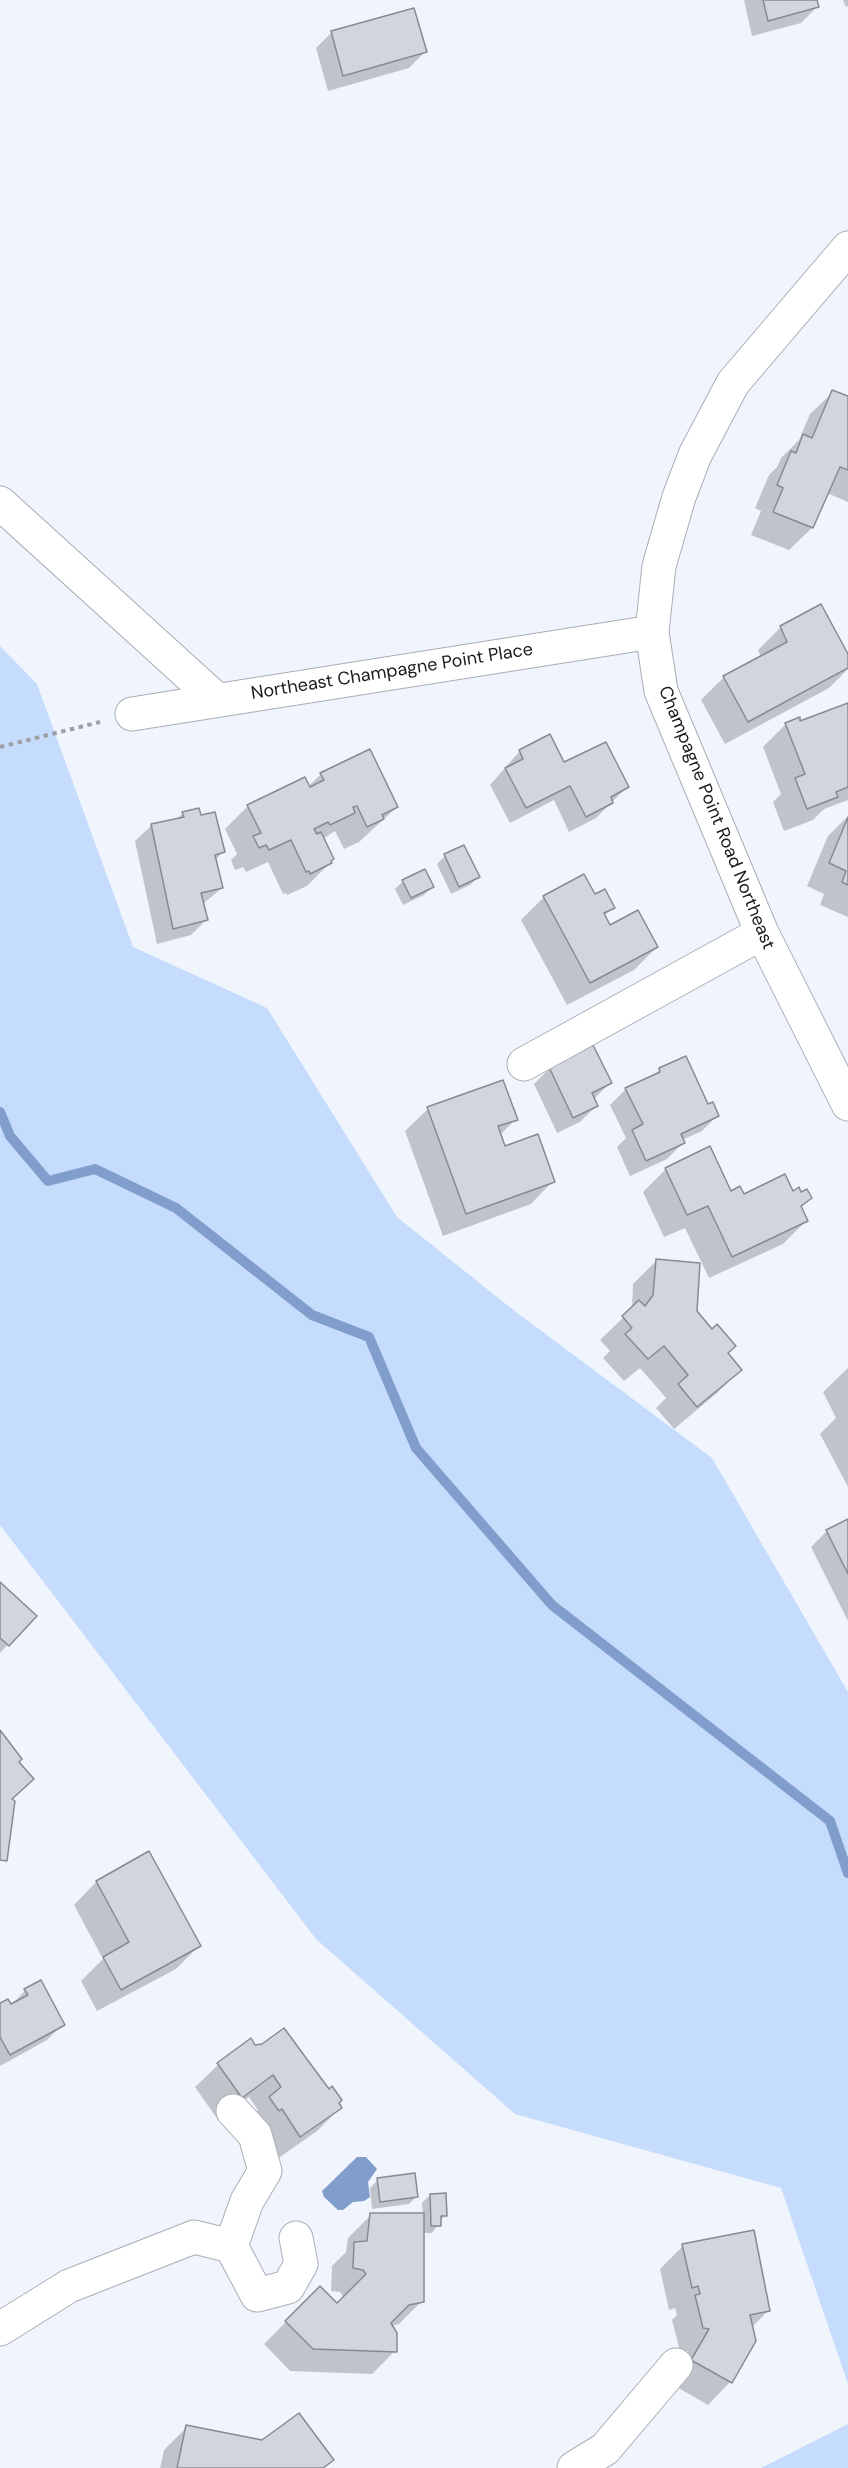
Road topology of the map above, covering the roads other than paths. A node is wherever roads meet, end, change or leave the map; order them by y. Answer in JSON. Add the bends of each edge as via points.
{"nodes":[{"id":1,"x":848,"y":248,"type":"edge"},
{"id":2,"x":0,"y":502,"type":"edge"},
{"id":3,"x":652,"y":632,"type":"junction"},
{"id":4,"x":217,"y":700,"type":"junction"},
{"id":5,"x":132,"y":714,"type":"road end"},
{"id":6,"x":762,"y":933,"type":"junction"},
{"id":7,"x":524,"y":1064,"type":"dead end"},
{"id":8,"x":848,"y":1104,"type":"edge"},
{"id":9,"x":233,"y":2111,"type":"dead end"},
{"id":10,"x":296,"y":2238,"type":"dead end"},
{"id":11,"x":231,"y":2246,"type":"junction"},
{"id":12,"x":0,"y":2330,"type":"edge"},
{"id":13,"x":676,"y":2365,"type":"dead end"},
{"id":14,"x":574,"y":2468,"type":"edge"}],
"edges":[{"from":1,"to":3,"type":"street","name":"Champagne Point Road Northeast","via":[[733,383],[695,455],[659,566]]},
{"from":2,"to":4,"type":"street"},
{"from":3,"to":4,"type":"street","name":"Northeast Champagne Point Place"},
{"from":3,"to":6,"type":"street","name":"Champagne Point Road Northeast","via":[[661,691]]},
{"from":4,"to":5,"type":"street","name":"Northeast Champagne Point Place"},
{"from":6,"to":7,"type":"street"},
{"from":6,"to":8,"type":"street","name":"Champagne Point Road Northeast"},
{"from":9,"to":11,"type":"street","via":[[255,2135],[265,2170],[247,2200]]},
{"from":10,"to":11,"type":"street","via":[[301,2264],[288,2287],[257,2295]]},
{"from":11,"to":12,"type":"street","via":[[194,2237],[69,2286]]},
{"from":13,"to":14,"type":"street","via":[[605,2449]]}]}
